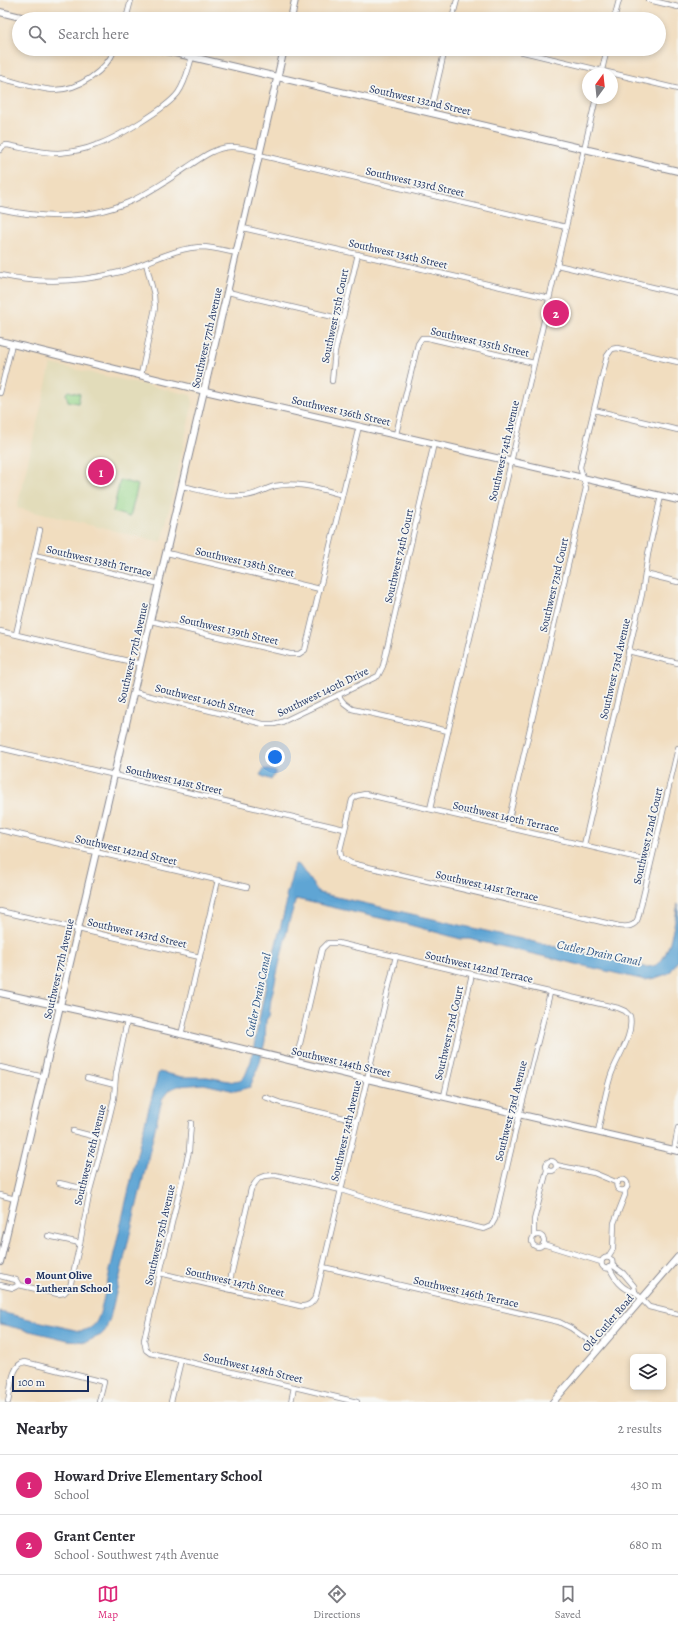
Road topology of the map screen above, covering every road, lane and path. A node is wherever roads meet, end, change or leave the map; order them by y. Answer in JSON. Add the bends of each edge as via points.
{"nodes":[{"id":1,"x":131,"y":0,"type":"edge"},
{"id":2,"x":295,"y":0,"type":"edge"},
{"id":3,"x":457,"y":0,"type":"edge"},
{"id":4,"x":619,"y":0,"type":"edge"},
{"id":5,"x":648,"y":0,"type":"edge"},
{"id":6,"x":678,"y":7,"type":"edge"},
{"id":7,"x":0,"y":12,"type":"edge"},
{"id":8,"x":128,"y":12,"type":"edge"},
{"id":9,"x":292,"y":12,"type":"edge"},
{"id":10,"x":454,"y":12,"type":"edge"},
{"id":11,"x":616,"y":12,"type":"edge"},
{"id":12,"x":12,"y":15,"type":"edge"},
{"id":13,"x":112,"y":56,"type":"edge"},
{"id":14,"x":188,"y":56,"type":"edge"},
{"id":15,"x":282,"y":56,"type":"edge"},
{"id":16,"x":443,"y":56,"type":"edge"},
{"id":17,"x":539,"y":56,"type":"edge"},
{"id":18,"x":605,"y":56,"type":"edge"},
{"id":19,"x":192,"y":57,"type":"junction"},
{"id":20,"x":586,"y":68,"type":"edge"},
{"id":21,"x":603,"y":68,"type":"edge"},
{"id":22,"x":618,"y":76,"type":"edge"},
{"id":23,"x":278,"y":77,"type":"junction"},
{"id":24,"x":0,"y":78,"type":"edge"},
{"id":25,"x":678,"y":89,"type":"edge"},
{"id":26,"x":595,"y":104,"type":"edge"},
{"id":27,"x":430,"y":113,"type":"junction"},
{"id":28,"x":1,"y":148,"type":"edge"},
{"id":29,"x":584,"y":149,"type":"junction"},
{"id":30,"x":260,"y":154,"type":"junction"},
{"id":31,"x":678,"y":171,"type":"edge"},
{"id":32,"x":0,"y":209,"type":"edge"},
{"id":33,"x":566,"y":227,"type":"junction"},
{"id":34,"x":243,"y":228,"type":"junction"},
{"id":35,"x":237,"y":253,"type":"junction"},
{"id":36,"x":358,"y":254,"type":"junction"},
{"id":37,"x":146,"y":263,"type":"junction"},
{"id":38,"x":557,"y":265,"type":"junction"},
{"id":39,"x":0,"y":275,"type":"edge"},
{"id":40,"x":228,"y":292,"type":"junction"},
{"id":41,"x":678,"y":293,"type":"edge"},
{"id":42,"x":549,"y":298,"type":"junction"},
{"id":43,"x":342,"y":319,"type":"junction"},
{"id":44,"x":0,"y":341,"type":"edge"},
{"id":45,"x":12,"y":344,"type":"junction"},
{"id":46,"x":678,"y":362,"type":"edge"},
{"id":47,"x":534,"y":363,"type":"junction"},
{"id":48,"x":141,"y":375,"type":"junction"},
{"id":49,"x":332,"y":381,"type":"dead end"},
{"id":50,"x":205,"y":391,"type":"junction"},
{"id":51,"x":0,"y":393,"type":"edge"},
{"id":52,"x":594,"y":410,"type":"junction"},
{"id":53,"x":359,"y":426,"type":"junction"},
{"id":54,"x":678,"y":430,"type":"edge"},
{"id":55,"x":396,"y":434,"type":"junction"},
{"id":56,"x":434,"y":443,"type":"junction"},
{"id":57,"x":511,"y":461,"type":"junction"},
{"id":58,"x":582,"y":478,"type":"junction"},
{"id":59,"x":182,"y":486,"type":"junction"},
{"id":60,"x":342,"y":495,"type":"junction"},
{"id":61,"x":661,"y":496,"type":"junction"},
{"id":62,"x":678,"y":500,"type":"edge"},
{"id":63,"x":40,"y":530,"type":"dead end"},
{"id":64,"x":167,"y":553,"type":"junction"},
{"id":65,"x":34,"y":555,"type":"junction"},
{"id":66,"x":645,"y":574,"type":"junction"},
{"id":67,"x":678,"y":582,"type":"edge"},
{"id":68,"x":160,"y":584,"type":"junction"},
{"id":69,"x":320,"y":589,"type":"junction"},
{"id":70,"x":150,"y":621,"type":"junction"},
{"id":71,"x":0,"y":631,"type":"edge"},
{"id":72,"x":16,"y":634,"type":"junction"},
{"id":73,"x":628,"y":651,"type":"junction"},
{"id":74,"x":678,"y":663,"type":"edge"},
{"id":75,"x":140,"y":664,"type":"junction"},
{"id":76,"x":381,"y":673,"type":"joint"},
{"id":77,"x":134,"y":692,"type":"junction"},
{"id":78,"x":338,"y":695,"type":"junction"},
{"id":79,"x":271,"y":724,"type":"joint"},
{"id":80,"x":448,"y":731,"type":"junction"},
{"id":81,"x":0,"y":748,"type":"edge"},
{"id":82,"x":678,"y":748,"type":"edge"},
{"id":83,"x":114,"y":775,"type":"junction"},
{"id":84,"x":430,"y":809,"type":"junction"},
{"id":85,"x":507,"y":827,"type":"junction"},
{"id":86,"x":344,"y":829,"type":"junction"},
{"id":87,"x":0,"y":830,"type":"edge"},
{"id":88,"x":584,"y":845,"type":"junction"},
{"id":89,"x":97,"y":852,"type":"junction"},
{"id":90,"x":652,"y":861,"type":"junction"},
{"id":91,"x":218,"y":880,"type":"junction"},
{"id":92,"x":247,"y":887,"type":"dead end"},
{"id":93,"x":0,"y":911,"type":"edge"},
{"id":94,"x":631,"y":926,"type":"joint"},
{"id":95,"x":79,"y":929,"type":"junction"},
{"id":96,"x":396,"y":956,"type":"junction"},
{"id":97,"x":200,"y":957,"type":"junction"},
{"id":98,"x":472,"y":974,"type":"junction"},
{"id":99,"x":0,"y":993,"type":"edge"},
{"id":100,"x":550,"y":993,"type":"junction"},
{"id":101,"x":60,"y":1007,"type":"junction"},
{"id":102,"x":127,"y":1021,"type":"junction"},
{"id":103,"x":181,"y":1034,"type":"junction"},
{"id":104,"x":296,"y":1061,"type":"junction"},
{"id":105,"x":0,"y":1067,"type":"edge"},
{"id":106,"x":44,"y":1077,"type":"junction"},
{"id":107,"x":86,"y":1078,"type":"dead end"},
{"id":108,"x":366,"y":1079,"type":"junction"},
{"id":109,"x":115,"y":1085,"type":"junction"},
{"id":110,"x":444,"y":1096,"type":"junction"},
{"id":111,"x":265,"y":1097,"type":"dead end"},
{"id":112,"x":520,"y":1114,"type":"junction"},
{"id":113,"x":357,"y":1121,"type":"junction"},
{"id":114,"x":191,"y":1123,"type":"dead end"},
{"id":115,"x":678,"y":1128,"type":"edge"},
{"id":116,"x":73,"y":1131,"type":"dead end"},
{"id":117,"x":598,"y":1132,"type":"junction"},
{"id":118,"x":104,"y":1139,"type":"junction"},
{"id":119,"x":676,"y":1150,"type":"edge"},
{"id":120,"x":556,"y":1165,"type":"junction"},
{"id":121,"x":547,"y":1170,"type":"junction"},
{"id":122,"x":618,"y":1182,"type":"junction"},
{"id":123,"x":59,"y":1183,"type":"dead end"},
{"id":124,"x":90,"y":1190,"type":"junction"},
{"id":125,"x":341,"y":1190,"type":"junction"},
{"id":126,"x":625,"y":1190,"type":"junction"},
{"id":127,"x":0,"y":1195,"type":"edge"},
{"id":128,"x":15,"y":1199,"type":"junction"},
{"id":129,"x":48,"y":1236,"type":"dead end"},
{"id":130,"x":534,"y":1236,"type":"junction"},
{"id":131,"x":80,"y":1243,"type":"junction"},
{"id":132,"x":543,"y":1244,"type":"junction"},
{"id":133,"x":608,"y":1257,"type":"junction"},
{"id":134,"x":678,"y":1257,"type":"edge"},
{"id":135,"x":0,"y":1262,"type":"edge"},
{"id":136,"x":601,"y":1262,"type":"junction"},
{"id":137,"x":611,"y":1266,"type":"junction"},
{"id":138,"x":323,"y":1267,"type":"junction"},
{"id":139,"x":160,"y":1273,"type":"junction"},
{"id":140,"x":0,"y":1276,"type":"edge"},
{"id":141,"x":0,"y":1285,"type":"edge"},
{"id":142,"x":19,"y":1285,"type":"junction"},
{"id":143,"x":228,"y":1289,"type":"junction"},
{"id":144,"x":635,"y":1292,"type":"junction"},
{"id":145,"x":641,"y":1299,"type":"junction"},
{"id":146,"x":307,"y":1305,"type":"joint"},
{"id":147,"x":678,"y":1314,"type":"edge"},
{"id":148,"x":599,"y":1348,"type":"junction"},
{"id":149,"x":146,"y":1350,"type":"joint"},
{"id":150,"x":181,"y":1360,"type":"junction"},
{"id":151,"x":294,"y":1387,"type":"junction"},
{"id":152,"x":8,"y":1402,"type":"edge"},
{"id":153,"x":99,"y":1402,"type":"edge"},
{"id":154,"x":171,"y":1402,"type":"edge"},
{"id":155,"x":291,"y":1402,"type":"edge"},
{"id":156,"x":357,"y":1402,"type":"edge"},
{"id":157,"x":553,"y":1402,"type":"edge"}],
"edges":[{"from":1,"to":8,"type":"street"},
{"from":2,"to":9,"type":"street"},
{"from":3,"to":10,"type":"street"},
{"from":4,"to":11,"type":"street"},
{"from":5,"to":6,"type":"street"},
{"from":7,"to":12,"type":"street"},
{"from":13,"to":24,"type":"street","via":[[108,63],[88,79],[74,86],[56,90]]},
{"from":14,"to":19,"type":"street","name":"Southwest 132nd Street"},
{"from":15,"to":23,"type":"street","name":"Southwest 77th Avenue"},
{"from":16,"to":27,"type":"street"},
{"from":17,"to":20,"type":"street"},
{"from":18,"to":21,"type":"street"},
{"from":19,"to":23,"type":"street","name":"Southwest 132nd Street"},
{"from":19,"to":28,"type":"street","via":[[184,82],[172,100],[105,142],[83,150],[57,153],[37,152],[7,145]]},
{"from":22,"to":25,"type":"street"},
{"from":23,"to":27,"type":"street","name":"Southwest 132nd Street"},
{"from":23,"to":30,"type":"street","name":"Southwest 77th Avenue"},
{"from":26,"to":29,"type":"street","name":"Southwest 74th Avenue"},
{"from":27,"to":29,"type":"street","name":"Southwest 132nd Street"},
{"from":29,"to":31,"type":"street","name":"Southwest 132nd Street"},
{"from":29,"to":33,"type":"street","name":"Southwest 74th Avenue"},
{"from":30,"to":32,"type":"street","via":[[235,147],[215,150],[136,198],[94,213],[53,217]]},
{"from":30,"to":33,"type":"street","name":"Southwest 133rd Street"},
{"from":30,"to":34,"type":"street","name":"Southwest 77th Avenue"},
{"from":33,"to":38,"type":"street","name":"Southwest 74th Avenue"},
{"from":34,"to":35,"type":"street","name":"Southwest 77th Avenue"},
{"from":34,"to":36,"type":"street","name":"Southwest 134th Street"},
{"from":35,"to":37,"type":"street","via":[[197,248],[172,252]]},
{"from":35,"to":40,"type":"street","name":"Southwest 77th Avenue"},
{"from":36,"to":42,"type":"street","name":"Southwest 134th Street"},
{"from":36,"to":43,"type":"street","name":"Southwest 75th Court"},
{"from":37,"to":39,"type":"street","via":[[121,272],[80,279],[36,281]]},
{"from":37,"to":48,"type":"street","via":[[155,308]]},
{"from":38,"to":41,"type":"street"},
{"from":38,"to":42,"type":"street","name":"Southwest 74th Avenue"},
{"from":40,"to":43,"type":"street"},
{"from":40,"to":50,"type":"street","name":"Southwest 77th Avenue"},
{"from":42,"to":47,"type":"street","name":"Southwest 74th Avenue"},
{"from":43,"to":49,"type":"street","name":"Southwest 75th Court"},
{"from":44,"to":45,"type":"street","name":"Southwest 136th Street"},
{"from":45,"to":48,"type":"street","name":"Southwest 136th Street"},
{"from":45,"to":51,"type":"street"},
{"from":46,"to":52,"type":"street","name":"Southwest 73rd Court","via":[[620,348],[612,349],[607,356]]},
{"from":47,"to":55,"type":"street","name":"Southwest 135th Street","via":[[422,338],[418,344]]},
{"from":47,"to":57,"type":"street","name":"Southwest 74th Avenue"},
{"from":48,"to":50,"type":"street","name":"Southwest 136th Street"},
{"from":50,"to":53,"type":"street","name":"Southwest 136th Street"},
{"from":50,"to":59,"type":"street","name":"Southwest 77th Avenue"},
{"from":52,"to":54,"type":"street"},
{"from":52,"to":58,"type":"street","name":"Southwest 73rd Court","via":[[580,467]]},
{"from":53,"to":55,"type":"street","name":"Southwest 136th Street"},
{"from":53,"to":60,"type":"street"},
{"from":55,"to":56,"type":"street","name":"Southwest 136th Street"},
{"from":56,"to":57,"type":"street","name":"Southwest 136th Street"},
{"from":56,"to":76,"type":"street","name":"Southwest 74th Court"},
{"from":57,"to":58,"type":"street","name":"Southwest 136th Street"},
{"from":57,"to":80,"type":"street","name":"Southwest 74th Avenue"},
{"from":58,"to":61,"type":"street","name":"Southwest 136th Street"},
{"from":58,"to":85,"type":"street","name":"Southwest 73rd Court","via":[[586,488]]},
{"from":59,"to":60,"type":"street","via":[[230,496],[246,496],[289,484],[314,487]]},
{"from":59,"to":64,"type":"street","name":"Southwest 77th Avenue"},
{"from":60,"to":69,"type":"street"},
{"from":61,"to":62,"type":"street","name":"Southwest 136th Street"},
{"from":61,"to":66,"type":"street","name":"Southwest 73rd Avenue"},
{"from":63,"to":65,"type":"street"},
{"from":64,"to":68,"type":"street","name":"Southwest 77th Avenue"},
{"from":64,"to":69,"type":"street","name":"Southwest 138th Street"},
{"from":65,"to":68,"type":"street","name":"Southwest 138th Terrace"},
{"from":65,"to":72,"type":"street"},
{"from":66,"to":67,"type":"street"},
{"from":66,"to":73,"type":"street","name":"Southwest 73rd Avenue"},
{"from":68,"to":70,"type":"street","name":"Southwest 77th Avenue"},
{"from":69,"to":70,"type":"street","name":"Southwest 139th Street","via":[[306,648],[299,654]]},
{"from":70,"to":75,"type":"street","name":"Southwest 77th Avenue"},
{"from":71,"to":72,"type":"street"},
{"from":72,"to":75,"type":"street"},
{"from":73,"to":74,"type":"street"},
{"from":73,"to":88,"type":"street","name":"Southwest 73rd Avenue"},
{"from":75,"to":77,"type":"street","name":"Southwest 77th Avenue"},
{"from":76,"to":78,"type":"street","name":"Southwest 140th Drive"},
{"from":77,"to":79,"type":"street","name":"Southwest 140th Street"},
{"from":77,"to":83,"type":"street","name":"Southwest 77th Avenue"},
{"from":78,"to":79,"type":"street","name":"Southwest 140th Drive","via":[[282,722]]},
{"from":78,"to":80,"type":"street","via":[[352,709]]},
{"from":80,"to":84,"type":"street","name":"Southwest 74th Avenue"},
{"from":81,"to":83,"type":"street","name":"Southwest 141st Street"},
{"from":82,"to":90,"type":"street","name":"Southwest 72nd Court"},
{"from":83,"to":86,"type":"street","name":"Southwest 141st Street"},
{"from":83,"to":89,"type":"street","name":"Southwest 77th Avenue"},
{"from":84,"to":85,"type":"street","name":"Southwest 140th Terrace"},
{"from":84,"to":86,"type":"street","name":"Southwest 140th Terrace","via":[[372,794],[362,794],[352,800]]},
{"from":85,"to":88,"type":"street","name":"Southwest 140th Terrace"},
{"from":86,"to":94,"type":"street","name":"Southwest 141st Terrace","via":[[341,857],[351,863],[619,926]]},
{"from":87,"to":89,"type":"street","name":"Southwest 142nd Street"},
{"from":88,"to":90,"type":"street","name":"Southwest 140th Terrace"},
{"from":89,"to":91,"type":"street","name":"Southwest 142nd Street"},
{"from":89,"to":95,"type":"street","name":"Southwest 77th Avenue"},
{"from":90,"to":94,"type":"street","name":"Southwest 72nd Court","via":[[637,920]]},
{"from":91,"to":92,"type":"street","name":"Southwest 142nd Street"},
{"from":91,"to":97,"type":"street"},
{"from":93,"to":95,"type":"street","name":"Southwest 143rd Street"},
{"from":95,"to":97,"type":"street","name":"Southwest 143rd Street"},
{"from":95,"to":101,"type":"street","name":"Southwest 77th Avenue"},
{"from":96,"to":98,"type":"street","name":"Southwest 142nd Terrace"},
{"from":96,"to":104,"type":"street","name":"Southwest 142nd Terrace","via":[[332,942],[325,945]]},
{"from":96,"to":108,"type":"street","name":"Southwest 74th Avenue"},
{"from":97,"to":103,"type":"street"},
{"from":98,"to":100,"type":"street","name":"Southwest 142nd Terrace"},
{"from":98,"to":110,"type":"street","name":"Southwest 73rd Court"},
{"from":99,"to":101,"type":"street","name":"Southwest 144th Street"},
{"from":100,"to":112,"type":"street","name":"Southwest 73rd Avenue"},
{"from":100,"to":117,"type":"street","name":"Southwest 142nd Terrace","via":[[618,1008],[628,1013],[631,1019],[611,1074]]},
{"from":101,"to":102,"type":"street","name":"Southwest 144th Street"},
{"from":101,"to":106,"type":"street","name":"Southwest 77th Avenue"},
{"from":102,"to":103,"type":"street","name":"Southwest 144th Street"},
{"from":102,"to":109,"type":"street","name":"Southwest 76th Avenue"},
{"from":103,"to":104,"type":"street","name":"Southwest 144th Street"},
{"from":104,"to":108,"type":"street","name":"Southwest 144th Street"},
{"from":105,"to":106,"type":"street"},
{"from":106,"to":128,"type":"street","name":"Southwest 77th Avenue"},
{"from":107,"to":109,"type":"street"},
{"from":108,"to":110,"type":"street","name":"Southwest 144th Street"},
{"from":108,"to":113,"type":"street","name":"Southwest 74th Avenue"},
{"from":109,"to":118,"type":"street","name":"Southwest 76th Avenue"},
{"from":110,"to":112,"type":"street","name":"Southwest 144th Street"},
{"from":111,"to":113,"type":"street"},
{"from":112,"to":117,"type":"street","name":"Southwest 144th Street"},
{"from":112,"to":125,"type":"street","name":"Southwest 73rd Avenue","via":[[495,1219],[491,1226],[484,1229],[394,1207]]},
{"from":113,"to":125,"type":"street","name":"Southwest 74th Avenue"},
{"from":114,"to":139,"type":"street","name":"Southwest 75th Avenue","via":[[189,1151]]},
{"from":115,"to":119,"type":"street"},
{"from":116,"to":118,"type":"street"},
{"from":117,"to":119,"type":"street","name":"Southwest 144th Street"},
{"from":118,"to":124,"type":"street","name":"Southwest 76th Avenue"},
{"from":120,"to":121,"type":"street","via":[[553,1171]]},
{"from":120,"to":121,"type":"street","via":[[549,1162],[546,1165]]},
{"from":120,"to":122,"type":"street","via":[[594,1173]]},
{"from":121,"to":130,"type":"street","via":[[534,1223]]},
{"from":122,"to":126,"type":"street","via":[[618,1189]]},
{"from":122,"to":126,"type":"street","via":[[626,1181],[628,1186]]},
{"from":123,"to":124,"type":"street"},
{"from":124,"to":131,"type":"street","name":"Southwest 76th Avenue"},
{"from":125,"to":138,"type":"street","name":"Southwest 74th Avenue"},
{"from":125,"to":143,"type":"street","via":[[275,1175],[264,1176],[258,1180],[251,1192]]},
{"from":126,"to":133,"type":"street","via":[[614,1224],[613,1249]]},
{"from":127,"to":128,"type":"street"},
{"from":128,"to":135,"type":"street","name":"Southwest 77th Avenue"},
{"from":129,"to":131,"type":"street"},
{"from":130,"to":132,"type":"street","via":[[542,1237]]},
{"from":130,"to":132,"type":"street","via":[[534,1246]]},
{"from":131,"to":142,"type":"street","name":"Southwest 76th Avenue","via":[[70,1287],[66,1292],[58,1294]]},
{"from":132,"to":136,"type":"street"},
{"from":133,"to":136,"type":"street"},
{"from":133,"to":137,"type":"street"},
{"from":134,"to":145,"type":"street","name":"Old Cutler Road"},
{"from":136,"to":137,"type":"street","via":[[603,1266]]},
{"from":137,"to":144,"type":"street","via":[[623,1273],[634,1286]]},
{"from":137,"to":144,"type":"street","via":[[615,1279],[628,1291]]},
{"from":138,"to":146,"type":"street","name":"Southwest 74th Avenue","via":[[315,1298]]},
{"from":138,"to":148,"type":"street","name":"Southwest 146th Terrace","via":[[559,1322]]},
{"from":139,"to":143,"type":"street","name":"Southwest 147th Street"},
{"from":139,"to":149,"type":"street","name":"Southwest 75th Avenue","via":[[144,1340]]},
{"from":140,"to":142,"type":"street","via":[[16,1280]]},
{"from":141,"to":142,"type":"street","via":[[13,1288]]},
{"from":143,"to":146,"type":"street","name":"Southwest 147th Street","via":[[298,1306]]},
{"from":144,"to":145,"type":"street"},
{"from":145,"to":147,"type":"street","via":[[649,1307]]},
{"from":145,"to":148,"type":"street","name":"Old Cutler Road"},
{"from":148,"to":157,"type":"street","name":"Old Cutler Road"},
{"from":149,"to":150,"type":"street","name":"Southwest 148th Street"},
{"from":150,"to":151,"type":"street","name":"Southwest 148th Street"},
{"from":150,"to":154,"type":"street"},
{"from":151,"to":155,"type":"street"},
{"from":151,"to":156,"type":"street","name":"Southwest 148th Street"},
{"from":152,"to":153,"type":"street","via":[[15,1370],[19,1364],[25,1362],[104,1382]]}]}
